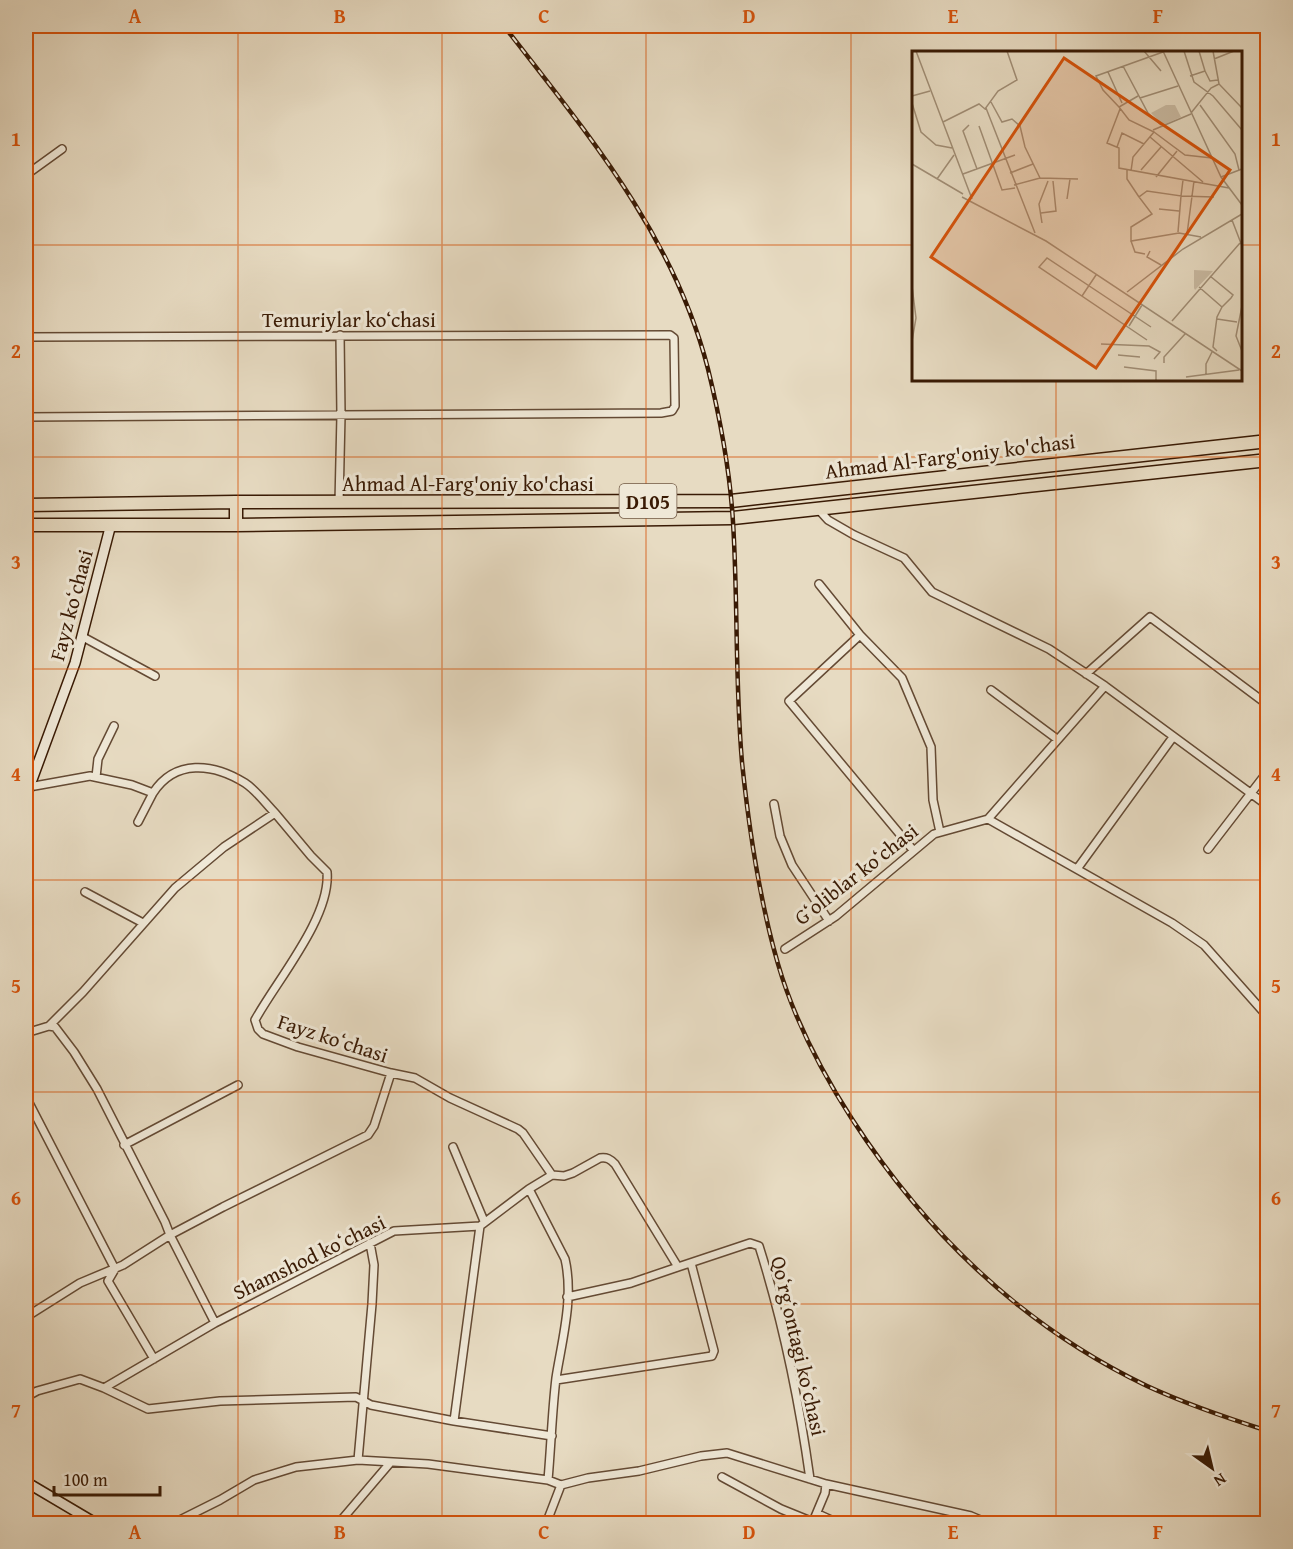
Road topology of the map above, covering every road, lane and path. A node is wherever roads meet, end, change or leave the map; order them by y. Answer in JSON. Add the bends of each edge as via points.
{"nodes":[{"id":1,"x":62,"y":149,"type":"dead end"},
{"id":2,"x":26,"y":175,"type":"edge"},
{"id":3,"x":340,"y":335,"type":"junction"},
{"id":4,"x":26,"y":337,"type":"edge"},
{"id":5,"x":341,"y":415,"type":"junction"},
{"id":6,"x":26,"y":417,"type":"edge"},
{"id":7,"x":1268,"y":441,"type":"edge"},
{"id":8,"x":1268,"y":460,"type":"edge"},
{"id":9,"x":1059,"y":463,"type":"junction"},
{"id":10,"x":1062,"y":482,"type":"junction"},
{"id":11,"x":236,"y":502,"type":"junction"},
{"id":12,"x":339,"y":502,"type":"junction"},
{"id":13,"x":26,"y":505,"type":"edge"},
{"id":14,"x":818,"y":509,"type":"junction"},
{"id":15,"x":111,"y":524,"type":"junction"},
{"id":16,"x":26,"y":525,"type":"edge"},
{"id":17,"x":236,"y":525,"type":"junction"},
{"id":18,"x":819,"y":584,"type":"dead end"},
{"id":19,"x":860,"y":635,"type":"junction"},
{"id":20,"x":82,"y":637,"type":"junction"},
{"id":21,"x":1086,"y":674,"type":"junction"},
{"id":22,"x":155,"y":676,"type":"dead end"},
{"id":23,"x":1105,"y":686,"type":"junction"},
{"id":24,"x":991,"y":690,"type":"dead end"},
{"id":25,"x":1268,"y":705,"type":"edge"},
{"id":26,"x":114,"y":726,"type":"dead end"},
{"id":27,"x":1173,"y":737,"type":"junction"},
{"id":28,"x":1057,"y":739,"type":"junction"},
{"id":29,"x":1268,"y":771,"type":"edge"},
{"id":30,"x":96,"y":777,"type":"junction"},
{"id":31,"x":27,"y":791,"type":"edge"},
{"id":32,"x":153,"y":793,"type":"junction"},
{"id":33,"x":1251,"y":794,"type":"junction"},
{"id":34,"x":774,"y":804,"type":"dead end"},
{"id":35,"x":1268,"y":806,"type":"edge"},
{"id":36,"x":275,"y":813,"type":"junction"},
{"id":37,"x":988,"y":819,"type":"junction"},
{"id":38,"x":138,"y":822,"type":"dead end"},
{"id":39,"x":940,"y":832,"type":"junction"},
{"id":40,"x":1208,"y":849,"type":"dead end"},
{"id":41,"x":913,"y":850,"type":"junction"},
{"id":42,"x":1077,"y":869,"type":"junction"},
{"id":43,"x":85,"y":891,"type":"dead end"},
{"id":44,"x":829,"y":921,"type":"junction"},
{"id":45,"x":142,"y":923,"type":"junction"},
{"id":46,"x":785,"y":949,"type":"dead end"},
{"id":47,"x":1268,"y":1017,"type":"edge"},
{"id":48,"x":49,"y":1026,"type":"junction"},
{"id":49,"x":26,"y":1033,"type":"edge"},
{"id":50,"x":391,"y":1073,"type":"junction"},
{"id":51,"x":238,"y":1085,"type":"dead end"},
{"id":52,"x":26,"y":1096,"type":"edge"},
{"id":53,"x":124,"y":1145,"type":"junction"},
{"id":54,"x":453,"y":1148,"type":"dead end"},
{"id":55,"x":552,"y":1175,"type":"junction"},
{"id":56,"x":529,"y":1189,"type":"junction"},
{"id":57,"x":482,"y":1224,"type":"junction"},
{"id":58,"x":170,"y":1235,"type":"junction"},
{"id":59,"x":370,"y":1243,"type":"junction"},
{"id":60,"x":691,"y":1263,"type":"junction"},
{"id":61,"x":678,"y":1268,"type":"junction"},
{"id":62,"x":116,"y":1269,"type":"junction"},
{"id":63,"x":567,"y":1297,"type":"junction"},
{"id":64,"x":26,"y":1317,"type":"edge"},
{"id":65,"x":215,"y":1323,"type":"junction"},
{"id":66,"x":154,"y":1359,"type":"junction"},
{"id":67,"x":556,"y":1380,"type":"junction"},
{"id":68,"x":104,"y":1388,"type":"junction"},
{"id":69,"x":26,"y":1397,"type":"edge"},
{"id":70,"x":364,"y":1401,"type":"junction"},
{"id":71,"x":454,"y":1421,"type":"junction"},
{"id":72,"x":552,"y":1436,"type":"junction"},
{"id":73,"x":358,"y":1460,"type":"junction"},
{"id":74,"x":390,"y":1463,"type":"junction"},
{"id":75,"x":722,"y":1477,"type":"dead end"},
{"id":76,"x":810,"y":1479,"type":"junction"},
{"id":77,"x":548,"y":1480,"type":"junction"},
{"id":78,"x":26,"y":1482,"type":"edge"},
{"id":79,"x":826,"y":1484,"type":"junction"},
{"id":80,"x":561,"y":1485,"type":"junction"},
{"id":81,"x":818,"y":1514,"type":"junction"},
{"id":82,"x":812,"y":1523,"type":"edge"},
{"id":83,"x":97,"y":1524,"type":"edge"},
{"id":84,"x":172,"y":1524,"type":"edge"},
{"id":85,"x":338,"y":1524,"type":"edge"},
{"id":86,"x":546,"y":1524,"type":"edge"},
{"id":87,"x":840,"y":1524,"type":"edge"},
{"id":88,"x":990,"y":1524,"type":"edge"}],
"edges":[{"from":1,"to":2,"type":"street"},
{"from":3,"to":4,"type":"street","name":"Temuriylar koʻchasi"},
{"from":3,"to":5,"type":"street"},
{"from":3,"to":5,"type":"street","name":"Temuriylar koʻchasi","via":[[672,336],[675,406],[672,411],[661,413]]},
{"from":5,"to":6,"type":"street"},
{"from":5,"to":12,"type":"street"},
{"from":7,"to":9,"type":"highway","name":"Ahmad Al-Farg'oniy ko'chasi","number":"D105"},
{"from":8,"to":10,"type":"highway","name":"Ahmad Al-Farg'oniy ko'chasi","number":"D105"},
{"from":9,"to":10,"type":"highway"},
{"from":9,"to":12,"type":"highway","name":"Ahmad Al-Farg'oniy ko'chasi","number":"D105","via":[[731,501]]},
{"from":10,"to":14,"type":"highway","name":"Ahmad Al-Farg'oniy ko'chasi","number":"D105"},
{"from":11,"to":12,"type":"highway","name":"Ahmad Al-Farg'oniy ko'chasi","number":"D105"},
{"from":11,"to":13,"type":"highway","name":"Ahmad Al-Farg'oniy ko'chasi","number":"D105"},
{"from":11,"to":17,"type":"highway"},
{"from":14,"to":17,"type":"highway","name":"Ahmad Al-Farg'oniy ko'chasi","number":"D105","via":[[733,518]]},
{"from":14,"to":21,"type":"street","via":[[845,530],[904,558],[932,592],[1049,649]]},
{"from":15,"to":16,"type":"highway","name":"Ahmad Al-Farg'oniy ko'chasi","number":"D105"},
{"from":15,"to":17,"type":"highway","name":"Ahmad Al-Farg'oniy ko'chasi","number":"D105"},
{"from":15,"to":20,"type":"street","name":"Fayz koʻchasi"},
{"from":18,"to":19,"type":"street"},
{"from":19,"to":39,"type":"street","via":[[903,678],[913,700],[931,747],[933,800]]},
{"from":19,"to":41,"type":"street","via":[[789,701]]},
{"from":20,"to":22,"type":"street"},
{"from":20,"to":31,"type":"street","name":"Fayz koʻchasi"},
{"from":21,"to":23,"type":"street"},
{"from":21,"to":25,"type":"street","via":[[1150,617]]},
{"from":23,"to":27,"type":"street"},
{"from":23,"to":28,"type":"street"},
{"from":24,"to":28,"type":"street"},
{"from":26,"to":30,"type":"street","via":[[98,759]]},
{"from":27,"to":33,"type":"street"},
{"from":27,"to":42,"type":"street"},
{"from":28,"to":37,"type":"street"},
{"from":29,"to":33,"type":"street"},
{"from":30,"to":31,"type":"street","via":[[66,779]]},
{"from":30,"to":32,"type":"street"},
{"from":32,"to":36,"type":"street","via":[[160,782],[176,771],[214,768],[246,784]]},
{"from":32,"to":38,"type":"street"},
{"from":33,"to":35,"type":"street"},
{"from":33,"to":40,"type":"street"},
{"from":34,"to":44,"type":"street","via":[[780,836],[792,865]]},
{"from":36,"to":45,"type":"street","via":[[198,868]]},
{"from":36,"to":50,"type":"street","name":"Fayz koʻchasi","via":[[327,872],[328,883],[315,924],[255,1020],[258,1029],[298,1047]]},
{"from":37,"to":39,"type":"street","name":"Gʻoliblar koʻchasi"},
{"from":37,"to":42,"type":"street"},
{"from":39,"to":41,"type":"street","name":"Gʻoliblar koʻchasi"},
{"from":41,"to":44,"type":"street","name":"Gʻoliblar koʻchasi"},
{"from":42,"to":47,"type":"street","via":[[1204,945]]},
{"from":43,"to":45,"type":"street"},
{"from":44,"to":46,"type":"street","name":"Gʻoliblar koʻchasi"},
{"from":45,"to":48,"type":"street"},
{"from":48,"to":49,"type":"street"},
{"from":48,"to":53,"type":"street","via":[[55,1027],[74,1052]]},
{"from":50,"to":55,"type":"street","via":[[415,1078],[518,1129]]},
{"from":50,"to":58,"type":"street","name":"Fayz koʻchasi","via":[[375,1126],[368,1135]]},
{"from":51,"to":53,"type":"street"},
{"from":52,"to":62,"type":"street"},
{"from":53,"to":58,"type":"street"},
{"from":54,"to":57,"type":"street"},
{"from":55,"to":56,"type":"street"},
{"from":55,"to":61,"type":"street","via":[[564,1176],[600,1158],[610,1159]]},
{"from":56,"to":57,"type":"street"},
{"from":56,"to":63,"type":"street","via":[[565,1259]]},
{"from":57,"to":59,"type":"street","name":"Shamshod koʻchasi","via":[[394,1231]]},
{"from":57,"to":71,"type":"street"},
{"from":58,"to":62,"type":"street","name":"Fayz koʻchasi"},
{"from":58,"to":65,"type":"street"},
{"from":59,"to":65,"type":"street","name":"Shamshod koʻchasi"},
{"from":59,"to":70,"type":"street","via":[[374,1265]]},
{"from":60,"to":61,"type":"street","name":"Qoʻrgʻontagi koʻchasi"},
{"from":60,"to":67,"type":"street","via":[[712,1356]]},
{"from":60,"to":76,"type":"street","name":"Qoʻrgʻontagi koʻchasi","via":[[750,1244],[759,1246],[785,1337]]},
{"from":61,"to":63,"type":"street","name":"Qoʻrgʻontagi koʻchasi"},
{"from":62,"to":64,"type":"street","name":"Fayz koʻchasi","via":[[80,1283]]},
{"from":62,"to":66,"type":"street","via":[[108,1281]]},
{"from":63,"to":67,"type":"street"},
{"from":65,"to":66,"type":"street","name":"Shamshod koʻchasi"},
{"from":66,"to":68,"type":"street","name":"Shamshod koʻchasi"},
{"from":67,"to":72,"type":"street"},
{"from":68,"to":69,"type":"street","via":[[80,1379],[43,1388]]},
{"from":68,"to":70,"type":"street","via":[[148,1409],[231,1401],[356,1397]]},
{"from":70,"to":71,"type":"street"},
{"from":70,"to":73,"type":"street"},
{"from":71,"to":72,"type":"street"},
{"from":72,"to":77,"type":"street"},
{"from":73,"to":74,"type":"street"},
{"from":73,"to":84,"type":"street","via":[[285,1469],[254,1480]]},
{"from":74,"to":77,"type":"street","via":[[428,1464]]},
{"from":74,"to":85,"type":"street"},
{"from":75,"to":82,"type":"street"},
{"from":76,"to":79,"type":"street"},
{"from":76,"to":80,"type":"street","via":[[727,1453]]},
{"from":77,"to":80,"type":"street"},
{"from":78,"to":83,"type":"street"},
{"from":79,"to":81,"type":"street"},
{"from":79,"to":88,"type":"street","via":[[971,1516]]},
{"from":80,"to":86,"type":"street"},
{"from":81,"to":82,"type":"street"},
{"from":81,"to":87,"type":"street"}]}
